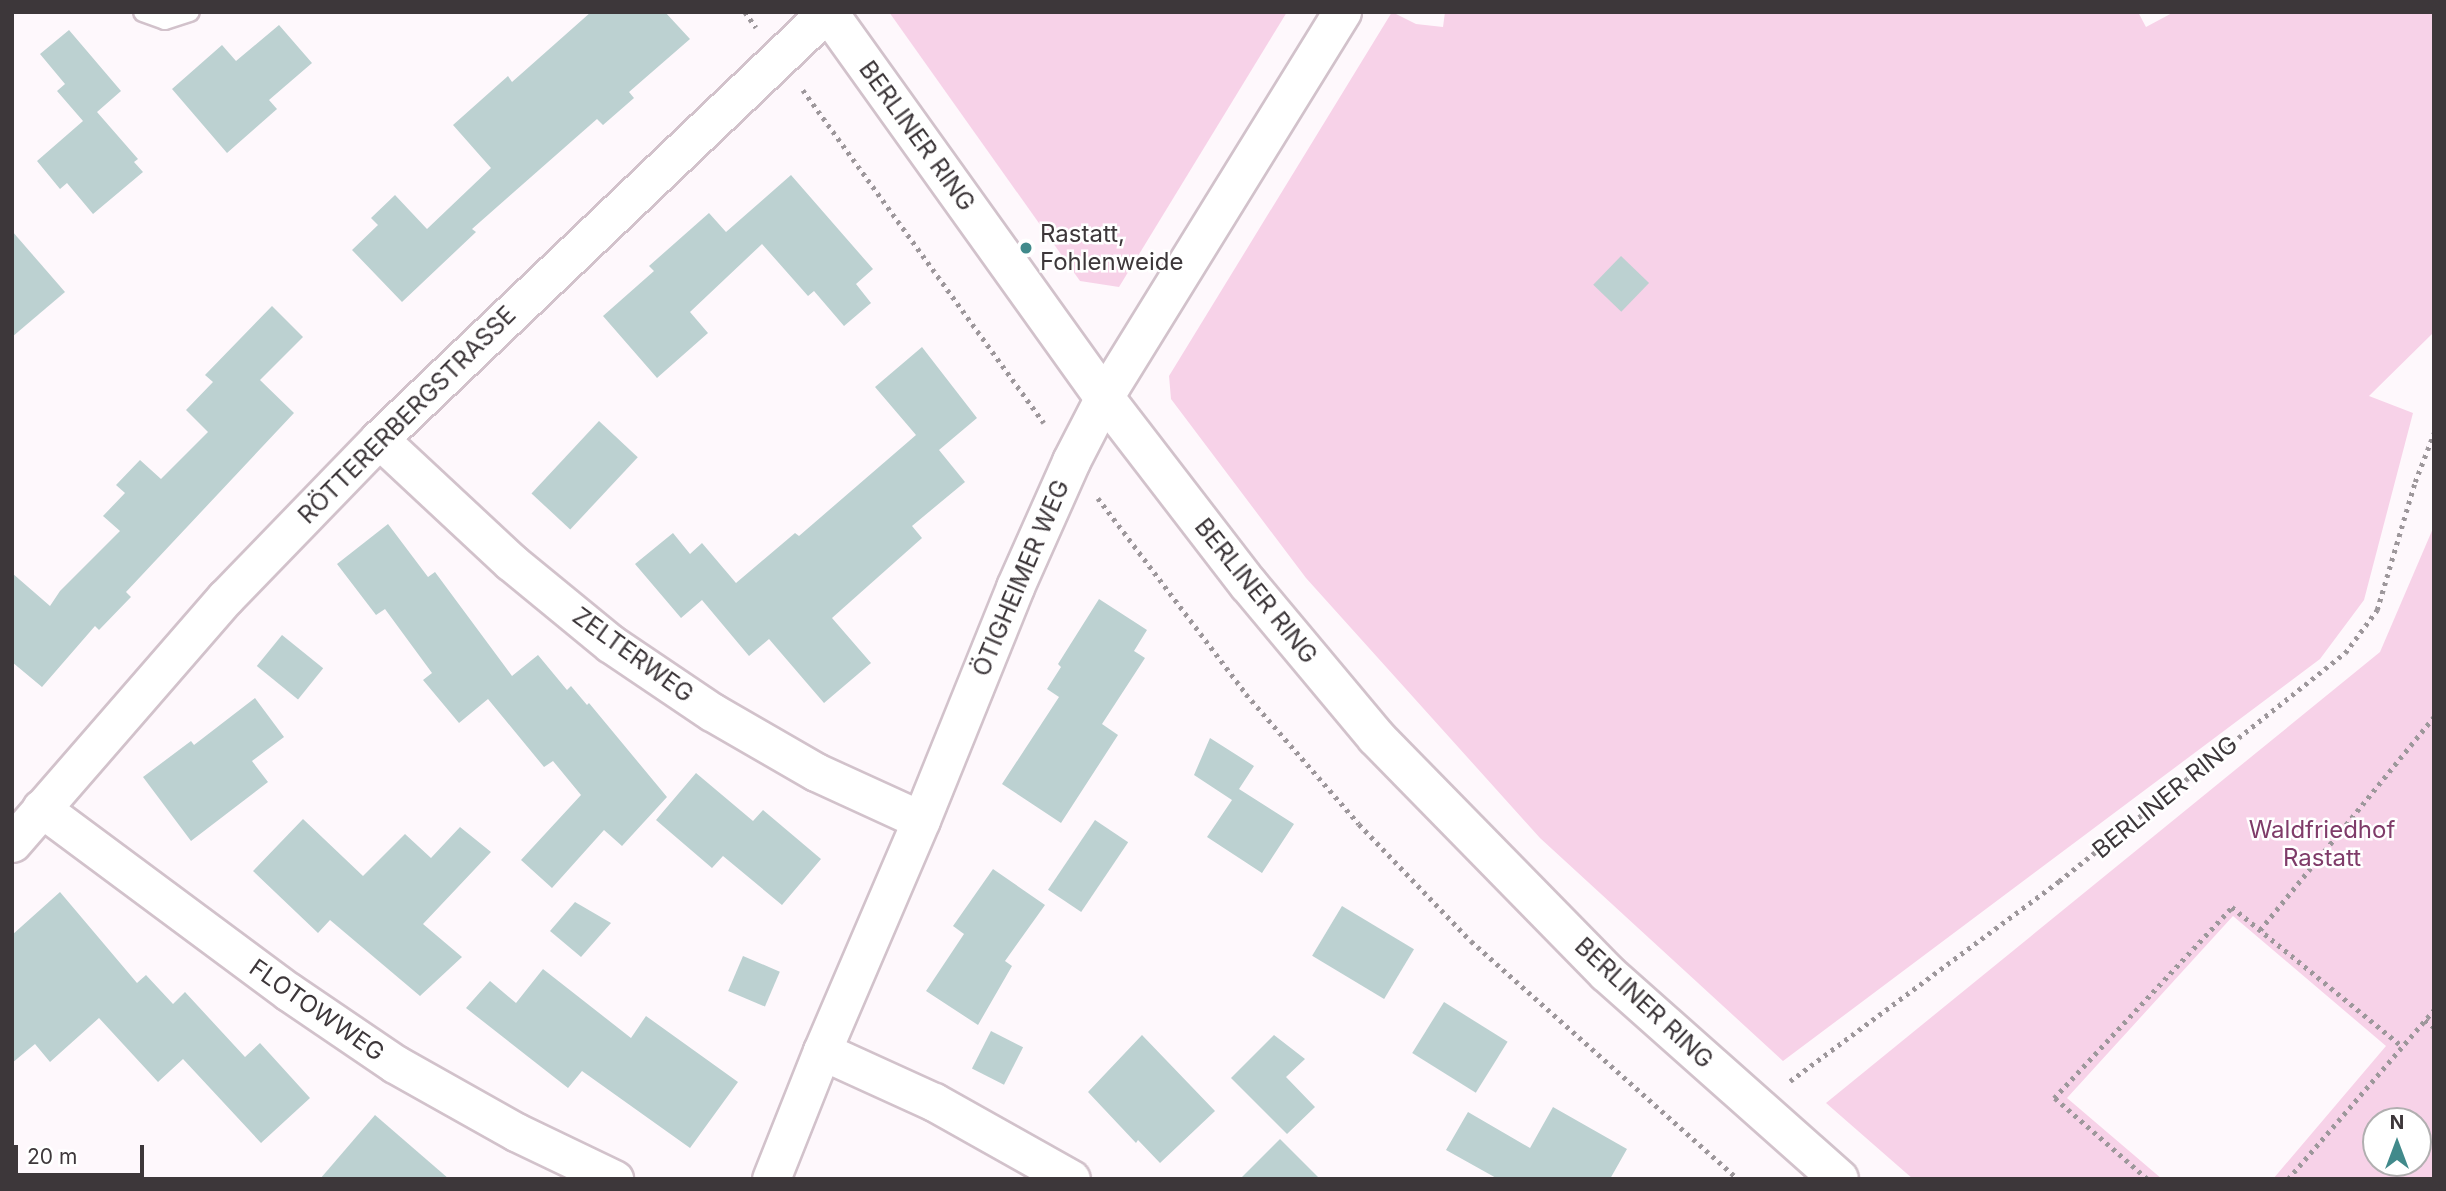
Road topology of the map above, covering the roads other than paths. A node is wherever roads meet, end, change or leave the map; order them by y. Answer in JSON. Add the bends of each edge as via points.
{"nodes":[{"id":1,"x":144,"y":12,"type":"edge"},
{"id":2,"x":190,"y":12,"type":"edge"},
{"id":3,"x":828,"y":12,"type":"edge"},
{"id":4,"x":1342,"y":12,"type":"edge"},
{"id":5,"x":1104,"y":397,"type":"junction"},
{"id":6,"x":379,"y":439,"type":"junction"},
{"id":7,"x":41,"y":808,"type":"junction"},
{"id":8,"x":922,"y":820,"type":"junction"},
{"id":9,"x":12,"y":843,"type":"edge"},
{"id":10,"x":822,"y":1051,"type":"junction"},
{"id":11,"x":614,"y":1179,"type":"edge"},
{"id":12,"x":771,"y":1179,"type":"edge"},
{"id":13,"x":1071,"y":1179,"type":"edge"},
{"id":14,"x":1839,"y":1179,"type":"edge"}],
"edges":[{"from":1,"to":2,"type":"lane","via":[[164,20]]},
{"from":3,"to":5,"type":"street","name":"BERLINER RING"},
{"from":3,"to":6,"type":"street","name":"RÖTTERERBERGSTRASSE"},
{"from":4,"to":5,"type":"street","name":"ÖTIGHEIMER WEG"},
{"from":5,"to":8,"type":"street","name":"ÖTIGHEIMER WEG","via":[[1014,587]]},
{"from":5,"to":14,"type":"street","name":"BERLINER RING","via":[[1249,586],[1376,737],[1607,973]]},
{"from":6,"to":7,"type":"street","name":"RÖTTERERBERGSTRASSE","via":[[226,597]]},
{"from":6,"to":8,"type":"street","name":"ZELTERWEG","via":[[511,562],[611,644],[712,712],[816,772]]},
{"from":7,"to":9,"type":"street","name":"RÖTTERERBERGSTRASSE"},
{"from":7,"to":11,"type":"street","name":"FLOTOWWEG","via":[[289,992],[395,1064],[516,1132]]},
{"from":8,"to":10,"type":"street","name":"ÖTIGHEIMER WEG"},
{"from":10,"to":12,"type":"street","name":"ÖTIGHEIMER WEG"},
{"from":10,"to":13,"type":"street","via":[[934,1102]]}]}
